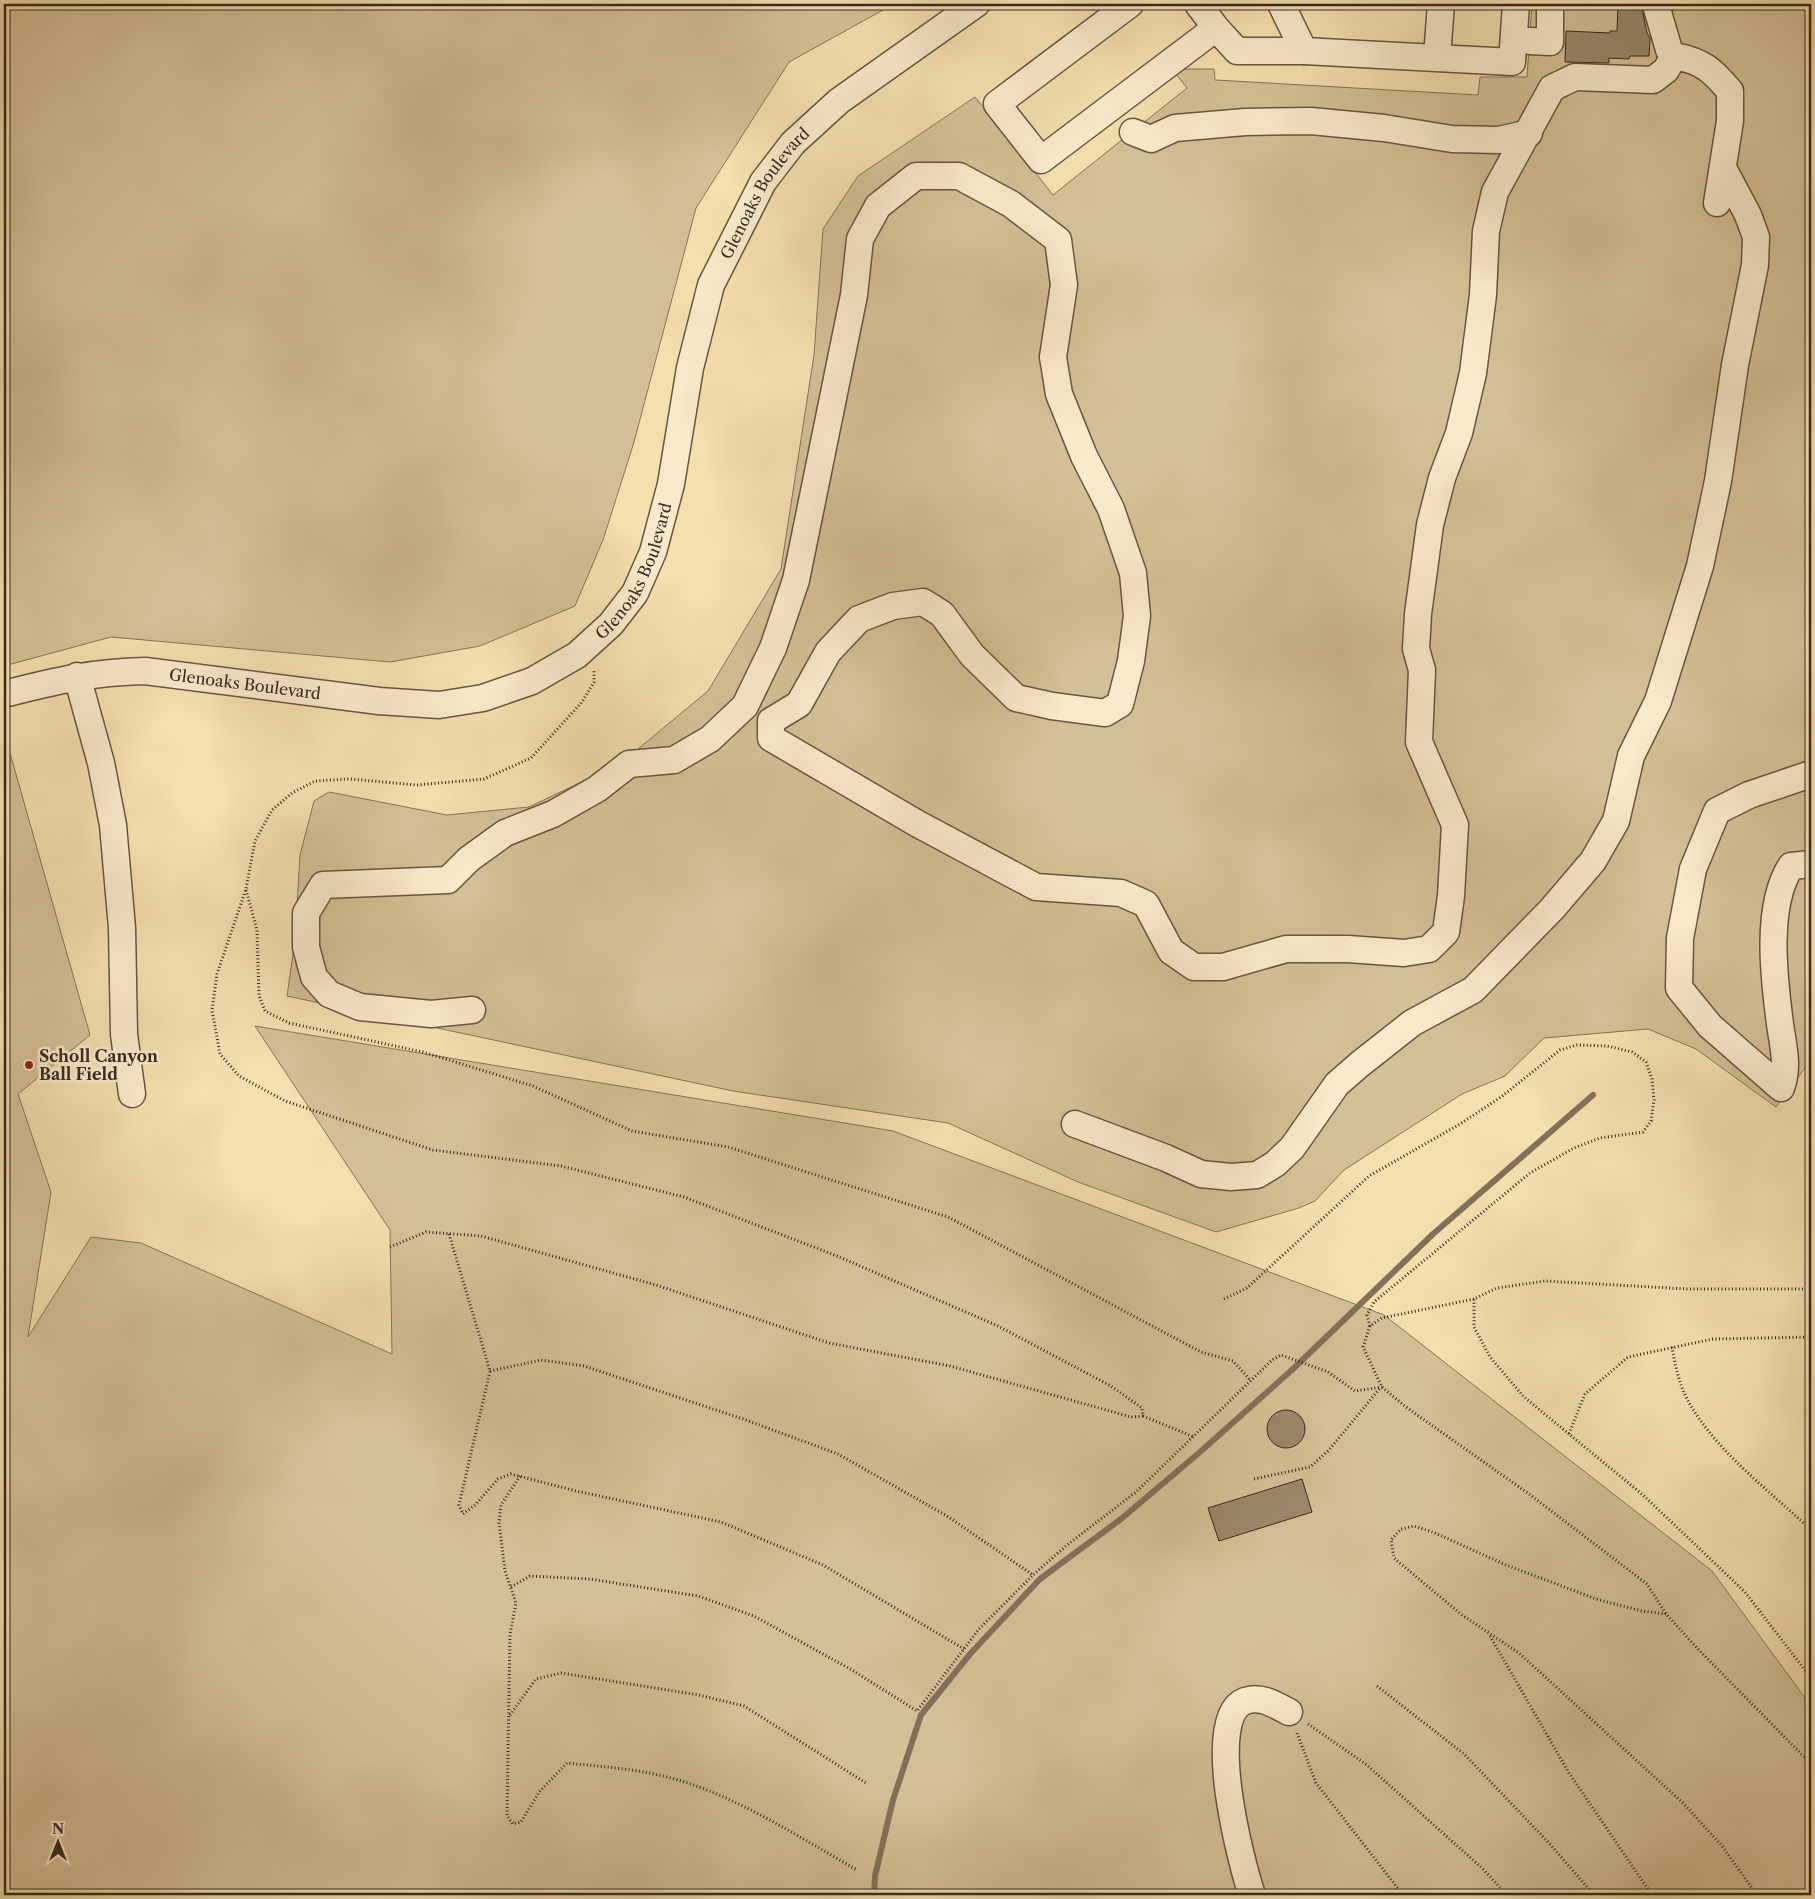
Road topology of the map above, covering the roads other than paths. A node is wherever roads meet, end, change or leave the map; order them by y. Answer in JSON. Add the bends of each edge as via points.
{"nodes":[{"id":1,"x":976,"y":4,"type":"edge"},
{"id":2,"x":1130,"y":4,"type":"edge"},
{"id":3,"x":1198,"y":4,"type":"edge"},
{"id":4,"x":1280,"y":4,"type":"edge"},
{"id":5,"x":1441,"y":4,"type":"edge"},
{"id":6,"x":1516,"y":4,"type":"edge"},
{"id":7,"x":1550,"y":4,"type":"edge"},
{"id":8,"x":1655,"y":4,"type":"edge"},
{"id":9,"x":1216,"y":28,"type":"junction"},
{"id":10,"x":1530,"y":41,"type":"dead end"},
{"id":11,"x":1304,"y":50,"type":"junction"},
{"id":12,"x":1674,"y":56,"type":"junction"},
{"id":13,"x":1437,"y":57,"type":"junction"},
{"id":14,"x":1132,"y":132,"type":"dead end"},
{"id":15,"x":1529,"y":133,"type":"junction"},
{"id":16,"x":1723,"y":168,"type":"junction"},
{"id":17,"x":1717,"y":203,"type":"dead end"},
{"id":18,"x":77,"y":676,"type":"junction"},
{"id":19,"x":4,"y":694,"type":"edge"},
{"id":20,"x":1811,"y":774,"type":"edge"},
{"id":21,"x":1811,"y":864,"type":"edge"},
{"id":22,"x":472,"y":1010,"type":"dead end"},
{"id":23,"x":132,"y":1094,"type":"dead end"},
{"id":24,"x":1075,"y":1124,"type":"dead end"},
{"id":25,"x":1289,"y":1712,"type":"road end"},
{"id":26,"x":1252,"y":1895,"type":"edge"}],
"edges":[{"from":1,"to":18,"type":"street","name":"Glenoaks Boulevard","via":[[838,101],[793,143],[763,182],[711,285],[690,368],[671,484],[653,552],[635,593],[611,624],[577,655],[532,681],[483,698],[439,705],[145,671]]},
{"from":2,"to":9,"type":"street","via":[[997,104],[1041,160]]},
{"from":3,"to":9,"type":"street"},
{"from":4,"to":11,"type":"street"},
{"from":5,"to":13,"type":"street"},
{"from":6,"to":13,"type":"street","via":[[1512,62]]},
{"from":7,"to":10,"type":"street","via":[[1550,42]]},
{"from":8,"to":12,"type":"street","via":[[1669,50]]},
{"from":9,"to":11,"type":"street","via":[[1237,50]]},
{"from":11,"to":13,"type":"street"},
{"from":12,"to":15,"type":"street","via":[[1666,70],[1653,80],[1576,77],[1552,88]]},
{"from":12,"to":16,"type":"street","via":[[1691,59],[1711,69],[1730,91],[1730,122]]},
{"from":14,"to":15,"type":"street","via":[[1151,139],[1175,128],[1311,121],[1452,139],[1499,140]]},
{"from":15,"to":22,"type":"street","via":[[1495,192],[1486,231],[1483,295],[1472,373],[1459,433],[1442,478],[1430,525],[1418,614],[1416,649],[1422,670],[1419,742],[1455,825],[1446,932],[1429,949],[1404,953],[1286,949],[1223,967],[1194,967],[1171,951],[1146,904],[1121,893],[1036,887],[918,824],[772,738],[771,721],[799,704],[828,652],[859,619],[894,606],[923,602],[942,614],[972,655],[1016,698],[1104,713],[1120,704],[1137,616],[1132,572],[1112,508],[1084,456],[1059,394],[1053,357],[1064,285],[1058,240],[1011,204],[959,176],[916,176],[878,206],[860,239],[853,304],[796,580],[774,648],[745,706],[710,740],[674,760],[629,764],[553,814],[506,833],[448,880],[323,884],[306,913],[306,948],[314,977],[329,994],[360,1007],[431,1014]]},
{"from":16,"to":17,"type":"street"},
{"from":16,"to":24,"type":"street","via":[[1756,237],[1755,265],[1735,365],[1718,481],[1700,566],[1658,700],[1631,756],[1616,821],[1593,861],[1552,909],[1473,990],[1412,1023],[1337,1084],[1292,1148],[1258,1175],[1201,1174]]},
{"from":18,"to":19,"type":"street","name":"Glenoaks Boulevard"},
{"from":18,"to":23,"type":"street","via":[[101,763],[113,825],[122,928],[124,1034]]},
{"from":20,"to":21,"type":"street","via":[[1749,795],[1717,811],[1693,869],[1680,938],[1679,988],[1710,1026],[1781,1088],[1786,1074],[1778,1011],[1774,919],[1782,881],[1792,866]]},
{"from":25,"to":26,"type":"street","via":[[1266,1700],[1246,1700],[1234,1709],[1226,1731],[1232,1816],[1240,1861]]}]}
